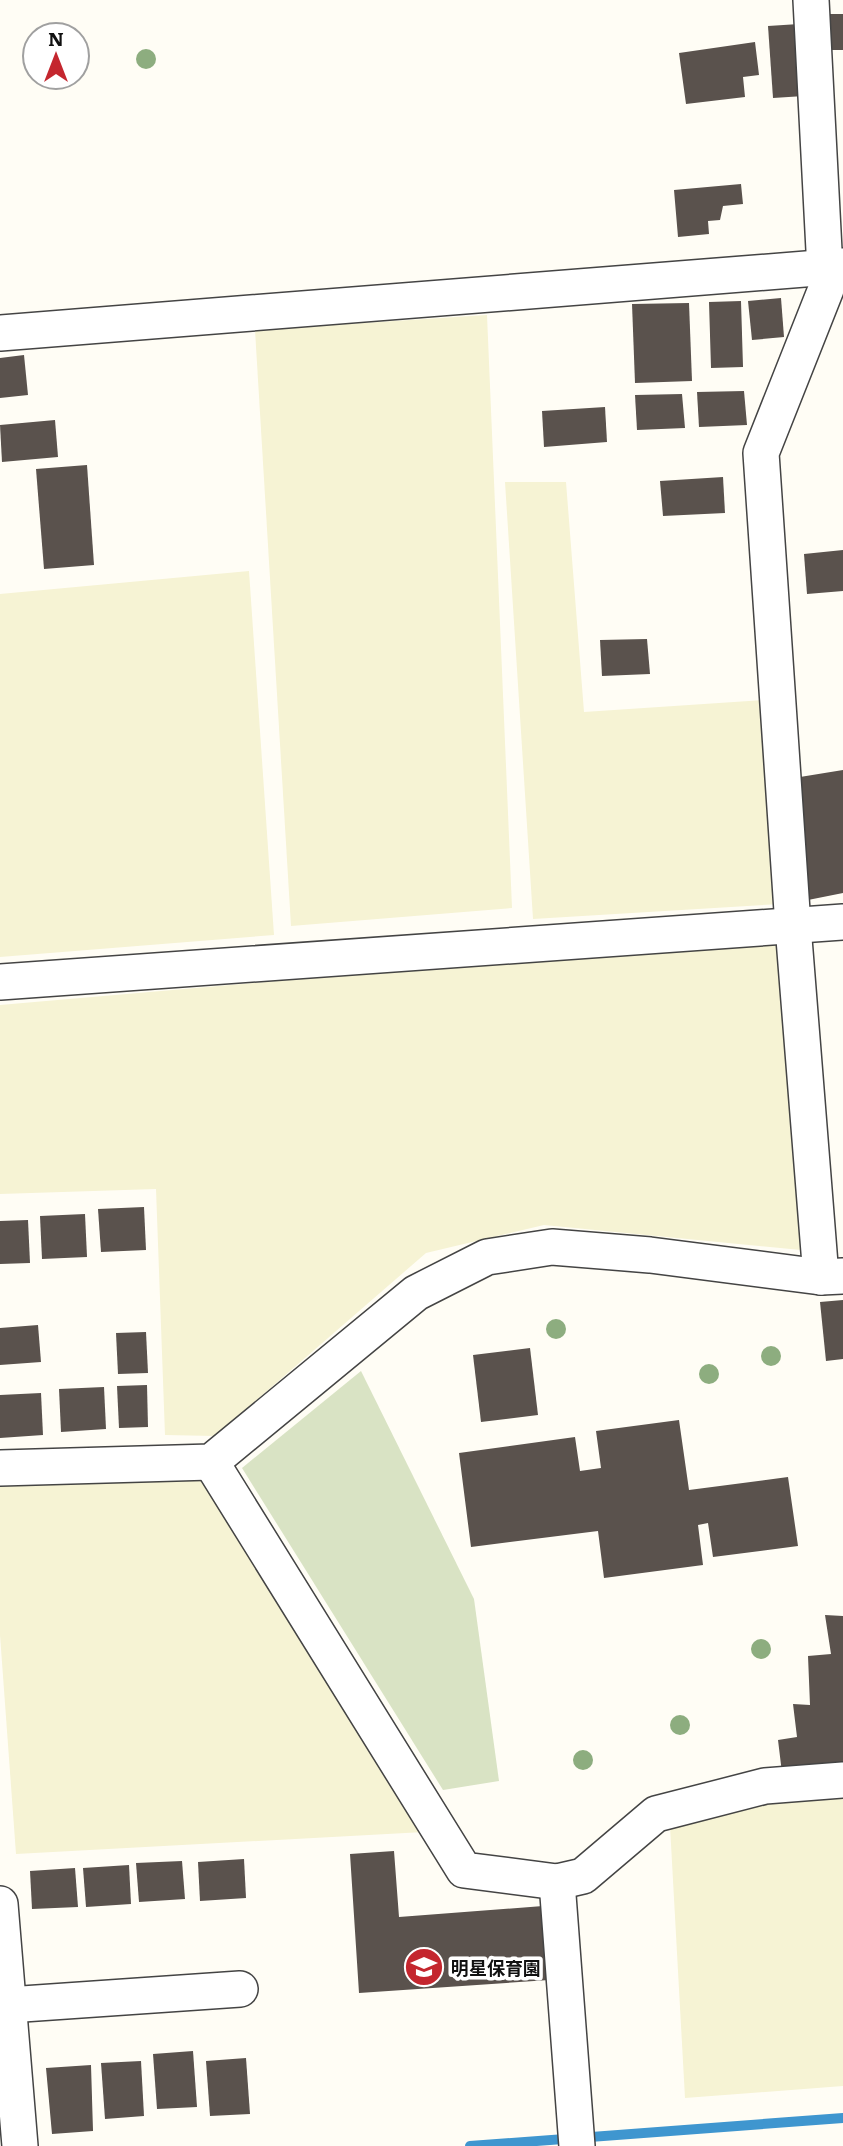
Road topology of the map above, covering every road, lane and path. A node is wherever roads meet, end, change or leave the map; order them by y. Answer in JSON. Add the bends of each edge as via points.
{"nodes":[{"id":1,"x":811,"y":0,"type":"edge"},
{"id":2,"x":835,"y":267,"type":"edge"},
{"id":3,"x":0,"y":332,"type":"edge"},
{"id":4,"x":843,"y":922,"type":"edge"},
{"id":5,"x":793,"y":926,"type":"junction"},
{"id":6,"x":0,"y":982,"type":"edge"},
{"id":7,"x":832,"y":1277,"type":"edge"},
{"id":8,"x":211,"y":1462,"type":"junction"},
{"id":9,"x":0,"y":1468,"type":"edge"},
{"id":10,"x":843,"y":1780,"type":"edge"},
{"id":11,"x":557,"y":1882,"type":"junction"},
{"id":12,"x":0,"y":1905,"type":"edge"},
{"id":13,"x":240,"y":1989,"type":"dead end"},
{"id":14,"x":8,"y":2005,"type":"junction"},
{"id":15,"x":20,"y":2146,"type":"edge"},
{"id":16,"x":577,"y":2146,"type":"edge"}],
"edges":[{"from":1,"to":2,"type":"street"},
{"from":2,"to":3,"type":"street"},
{"from":2,"to":5,"type":"street","via":[[761,453]]},
{"from":4,"to":5,"type":"street"},
{"from":5,"to":6,"type":"street"},
{"from":5,"to":7,"type":"street"},
{"from":7,"to":8,"type":"street","via":[[552,1247],[487,1256],[416,1293]]},
{"from":8,"to":9,"type":"street"},
{"from":8,"to":11,"type":"street","via":[[464,1870]]},
{"from":10,"to":11,"type":"street","via":[[765,1786],[656,1814],[583,1876]]},
{"from":11,"to":16,"type":"street"},
{"from":12,"to":14,"type":"street"},
{"from":13,"to":14,"type":"street"},
{"from":14,"to":15,"type":"street"}]}
